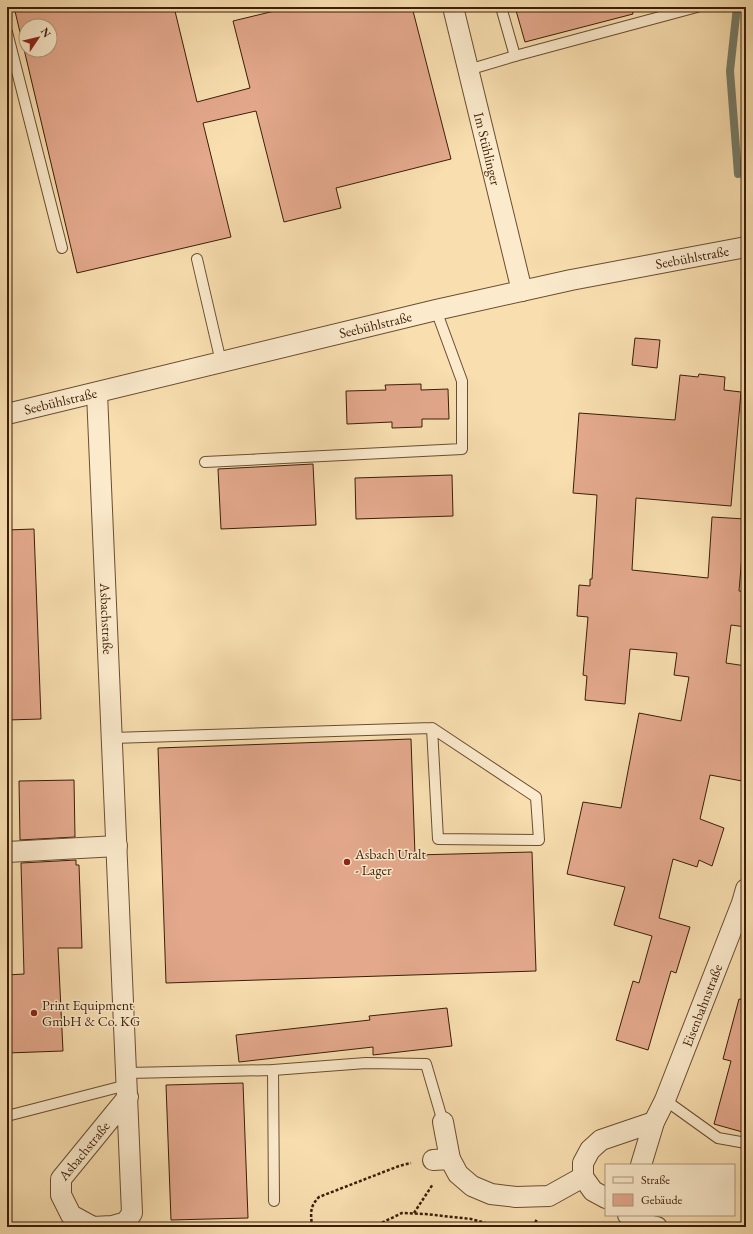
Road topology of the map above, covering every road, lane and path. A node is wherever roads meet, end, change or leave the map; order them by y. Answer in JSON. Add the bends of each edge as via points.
{"nodes":[{"id":1,"x":453,"y":7,"type":"edge"},
{"id":2,"x":501,"y":7,"type":"edge"},
{"id":3,"x":697,"y":7,"type":"edge"},
{"id":4,"x":7,"y":32,"type":"edge"},
{"id":5,"x":515,"y":56,"type":"junction"},
{"id":6,"x":468,"y":70,"type":"junction"},
{"id":7,"x":746,"y":247,"type":"edge"},
{"id":8,"x":62,"y":248,"type":"dead end"},
{"id":9,"x":197,"y":259,"type":"dead end"},
{"id":10,"x":522,"y":291,"type":"junction"},
{"id":11,"x":436,"y":310,"type":"junction"},
{"id":12,"x":221,"y":362,"type":"junction"},
{"id":13,"x":97,"y":393,"type":"junction"},
{"id":14,"x":7,"y":414,"type":"edge"},
{"id":15,"x":205,"y":462,"type":"dead end"},
{"id":16,"x":432,"y":728,"type":"junction"},
{"id":17,"x":112,"y":738,"type":"junction"},
{"id":18,"x":117,"y":846,"type":"junction"},
{"id":19,"x":7,"y":852,"type":"edge"},
{"id":20,"x":745,"y":898,"type":"edge"},
{"id":21,"x":273,"y":1070,"type":"junction"},
{"id":22,"x":127,"y":1085,"type":"junction"},
{"id":23,"x":665,"y":1100,"type":"junction"},
{"id":24,"x":7,"y":1116,"type":"edge"},
{"id":25,"x":443,"y":1122,"type":"joint"},
{"id":26,"x":654,"y":1122,"type":"junction"},
{"id":27,"x":746,"y":1143,"type":"edge"},
{"id":28,"x":442,"y":1160,"type":"junction"},
{"id":29,"x":641,"y":1164,"type":"edge"},
{"id":30,"x":584,"y":1178,"type":"junction"},
{"id":31,"x":433,"y":1183,"type":"dead end"},
{"id":32,"x":605,"y":1197,"type":"edge"},
{"id":33,"x":274,"y":1201,"type":"dead end"},
{"id":34,"x":414,"y":1213,"type":"junction"},
{"id":35,"x":629,"y":1216,"type":"edge"},
{"id":36,"x":312,"y":1227,"type":"edge"},
{"id":37,"x":373,"y":1227,"type":"edge"},
{"id":38,"x":500,"y":1227,"type":"edge"},
{"id":39,"x":657,"y":1227,"type":"edge"}],
"edges":[{"from":1,"to":6,"type":"street","name":"Im Stühlinger"},
{"from":2,"to":5,"type":"lane"},
{"from":3,"to":5,"type":"lane"},
{"from":4,"to":8,"type":"lane"},
{"from":5,"to":6,"type":"lane"},
{"from":6,"to":10,"type":"street","name":"Im Stühlinger"},
{"from":7,"to":10,"type":"street","name":"Seebühlstraße"},
{"from":9,"to":12,"type":"lane"},
{"from":10,"to":11,"type":"street","name":"Seebühlstraße"},
{"from":11,"to":12,"type":"street","name":"Seebühlstraße"},
{"from":11,"to":15,"type":"lane","via":[[462,381],[462,449]]},
{"from":12,"to":13,"type":"street","name":"Seebühlstraße"},
{"from":13,"to":14,"type":"street","name":"Seebühlstraße"},
{"from":13,"to":17,"type":"street","name":"Asbachstraße"},
{"from":16,"to":16,"type":"lane","via":[[536,797],[539,840],[438,838]]},
{"from":16,"to":17,"type":"lane"},
{"from":17,"to":18,"type":"street","name":"Asbachstraße"},
{"from":18,"to":19,"type":"street"},
{"from":18,"to":22,"type":"street","name":"Asbachstraße"},
{"from":20,"to":23,"type":"street","name":"Eisenbahnstraße"},
{"from":21,"to":22,"type":"lane"},
{"from":21,"to":25,"type":"lane","via":[[366,1063],[426,1064]]},
{"from":21,"to":33,"type":"lane"},
{"from":22,"to":22,"type":"street","name":"Asbachstraße","via":[[132,1213],[126,1222],[93,1227],[71,1215],[61,1195],[61,1179]]},
{"from":22,"to":24,"type":"lane"},
{"from":23,"to":26,"type":"street","name":"Eisenbahnstraße"},
{"from":23,"to":27,"type":"lane","via":[[718,1138]]},
{"from":25,"to":28,"type":"street"},
{"from":26,"to":29,"type":"street","name":"Eisenbahnstraße"},
{"from":26,"to":30,"type":"street","via":[[601,1140],[586,1156]]},
{"from":28,"to":30,"type":"street","via":[[472,1186],[491,1194],[516,1197],[549,1196]]},
{"from":28,"to":36,"type":"path","via":[[399,1166],[319,1197],[312,1207]]},
{"from":30,"to":32,"type":"street","via":[[593,1191]]},
{"from":31,"to":34,"type":"path"},
{"from":34,"to":37,"type":"path","via":[[402,1213]]},
{"from":34,"to":38,"type":"path","via":[[470,1219]]},
{"from":35,"to":39,"type":"street","via":[[634,1221]]}]}
